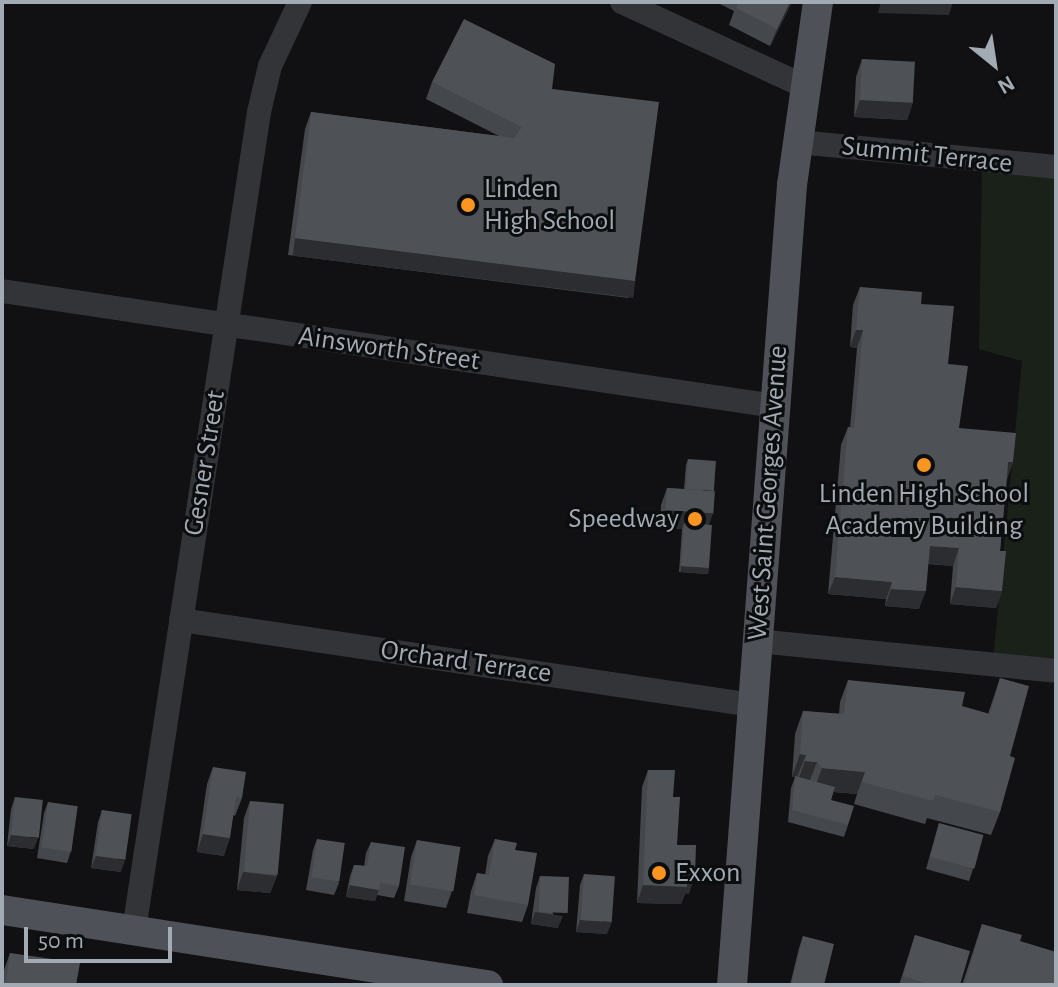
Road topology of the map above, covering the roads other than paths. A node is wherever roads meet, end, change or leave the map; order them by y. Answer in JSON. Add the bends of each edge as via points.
{"nodes":[{"id":1,"x":300,"y":2,"type":"edge"},
{"id":2,"x":622,"y":2,"type":"edge"},
{"id":3,"x":818,"y":2,"type":"edge"},
{"id":4,"x":806,"y":87,"type":"junction"},
{"id":5,"x":798,"y":142,"type":"junction"},
{"id":6,"x":1056,"y":167,"type":"edge"},
{"id":7,"x":2,"y":291,"type":"edge"},
{"id":8,"x":226,"y":325,"type":"junction"},
{"id":9,"x":775,"y":406,"type":"junction"},
{"id":10,"x":181,"y":620,"type":"junction"},
{"id":11,"x":757,"y":641,"type":"junction"},
{"id":12,"x":1056,"y":671,"type":"edge"},
{"id":13,"x":752,"y":705,"type":"junction"},
{"id":14,"x":2,"y":910,"type":"edge"},
{"id":15,"x":134,"y":930,"type":"junction"},
{"id":16,"x":488,"y":985,"type":"edge"},
{"id":17,"x":732,"y":985,"type":"edge"}],
"edges":[{"from":1,"to":8,"type":"street","name":"Gesner Street","via":[[270,66],[259,112]]},
{"from":2,"to":4,"type":"street"},
{"from":3,"to":4,"type":"main road","name":"West Saint Georges Avenue"},
{"from":4,"to":5,"type":"main road","name":"West Saint Georges Avenue"},
{"from":5,"to":6,"type":"street","name":"Summit Terrace"},
{"from":5,"to":9,"type":"main road","name":"West Saint Georges Avenue"},
{"from":7,"to":8,"type":"street","name":"Ainsworth Street"},
{"from":8,"to":9,"type":"street","name":"Ainsworth Street"},
{"from":8,"to":10,"type":"street","name":"Gesner Street"},
{"from":9,"to":11,"type":"main road","name":"West Saint Georges Avenue"},
{"from":10,"to":13,"type":"street","name":"Orchard Terrace"},
{"from":10,"to":15,"type":"street","name":"Gesner Street"},
{"from":11,"to":12,"type":"street"},
{"from":11,"to":13,"type":"main road","name":"West Saint Georges Avenue"},
{"from":13,"to":17,"type":"main road","name":"West Saint Georges Avenue"},
{"from":14,"to":15,"type":"main road"},
{"from":15,"to":16,"type":"main road"}]}
